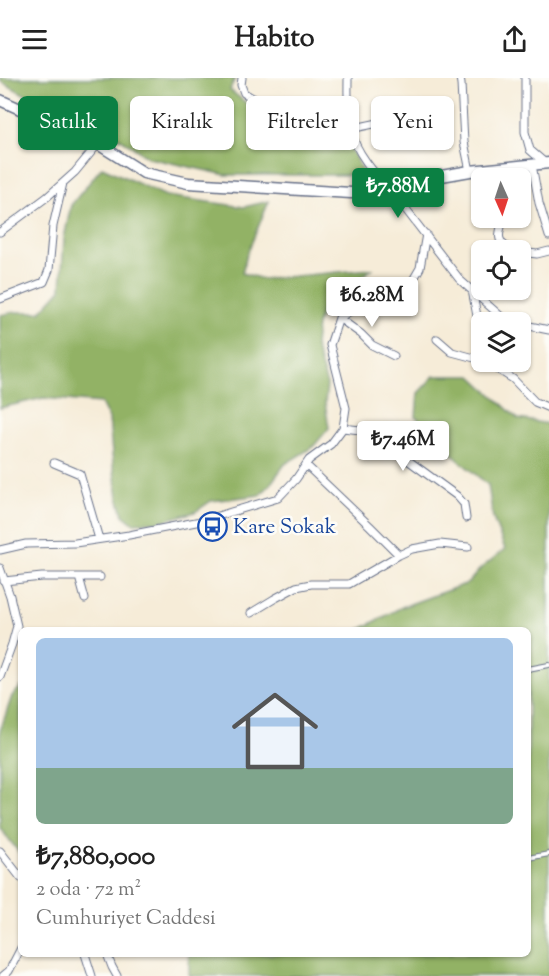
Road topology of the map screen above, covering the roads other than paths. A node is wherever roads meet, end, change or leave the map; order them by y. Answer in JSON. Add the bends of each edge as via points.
{"nodes":[{"id":1,"x":242,"y":78,"type":"edge"},
{"id":2,"x":348,"y":78,"type":"edge"},
{"id":3,"x":460,"y":78,"type":"edge"},
{"id":4,"x":525,"y":78,"type":"edge"},
{"id":5,"x":249,"y":96,"type":"edge"},
{"id":6,"x":348,"y":96,"type":"edge"},
{"id":7,"x":0,"y":100,"type":"edge"},
{"id":8,"x":18,"y":108,"type":"edge"},
{"id":9,"x":359,"y":149,"type":"edge"},
{"id":10,"x":93,"y":150,"type":"edge"},
{"id":11,"x":108,"y":150,"type":"edge"},
{"id":12,"x":547,"y":163,"type":"edge"},
{"id":13,"x":532,"y":165,"type":"junction"},
{"id":14,"x":522,"y":168,"type":"edge"},
{"id":15,"x":470,"y":171,"type":"joint"},
{"id":16,"x":63,"y":183,"type":"junction"},
{"id":17,"x":390,"y":189,"type":"junction"},
{"id":18,"x":0,"y":232,"type":"edge"},
{"id":19,"x":426,"y":234,"type":"junction"},
{"id":20,"x":549,"y":236,"type":"edge"},
{"id":21,"x":549,"y":251,"type":"edge"},
{"id":22,"x":531,"y":253,"type":"edge"},
{"id":23,"x":471,"y":289,"type":"edge"},
{"id":24,"x":0,"y":299,"type":"edge"},
{"id":25,"x":483,"y":300,"type":"edge"},
{"id":26,"x":496,"y":312,"type":"edge"},
{"id":27,"x":339,"y":318,"type":"junction"},
{"id":28,"x":531,"y":326,"type":"edge"},
{"id":29,"x":549,"y":330,"type":"edge"},
{"id":30,"x":437,"y":339,"type":"dead end"},
{"id":31,"x":394,"y":356,"type":"dead end"},
{"id":32,"x":471,"y":357,"type":"edge"},
{"id":33,"x":503,"y":372,"type":"edge"},
{"id":34,"x":549,"y":408,"type":"edge"},
{"id":35,"x":343,"y":428,"type":"junction"},
{"id":36,"x":54,"y":464,"type":"dead end"},
{"id":37,"x":306,"y":465,"type":"junction"},
{"id":38,"x":466,"y":518,"type":"dead end"},
{"id":39,"x":99,"y":539,"type":"junction"},
{"id":40,"x":468,"y":547,"type":"dead end"},
{"id":41,"x":0,"y":550,"type":"edge"},
{"id":42,"x":399,"y":555,"type":"junction"},
{"id":43,"x":0,"y":568,"type":"edge"},
{"id":44,"x":79,"y":577,"type":"junction"},
{"id":45,"x":100,"y":577,"type":"dead end"},
{"id":46,"x":4,"y":581,"type":"junction"},
{"id":47,"x":85,"y":599,"type":"dead end"},
{"id":48,"x":251,"y":613,"type":"dead end"},
{"id":49,"x":20,"y":627,"type":"edge"},
{"id":50,"x":18,"y":632,"type":"edge"},
{"id":51,"x":549,"y":665,"type":"edge"},
{"id":52,"x":531,"y":668,"type":"edge"},
{"id":53,"x":0,"y":676,"type":"edge"},
{"id":54,"x":0,"y":851,"type":"edge"},
{"id":55,"x":549,"y":854,"type":"edge"},
{"id":56,"x":531,"y":857,"type":"edge"},
{"id":57,"x":18,"y":874,"type":"edge"},
{"id":58,"x":18,"y":954,"type":"edge"},
{"id":59,"x":86,"y":957,"type":"edge"},
{"id":60,"x":107,"y":957,"type":"edge"},
{"id":61,"x":3,"y":976,"type":"edge"},
{"id":62,"x":92,"y":976,"type":"edge"},
{"id":63,"x":117,"y":976,"type":"edge"}],
"edges":[{"from":1,"to":5,"type":"street","via":[[244,93]]},
{"from":2,"to":6,"type":"street"},
{"from":3,"to":15,"type":"street"},
{"from":4,"to":12,"type":"street","via":[[525,132],[530,150]]},
{"from":7,"to":8,"type":"main road"},
{"from":9,"to":17,"type":"street","via":[[376,176]]},
{"from":10,"to":16,"type":"street"},
{"from":11,"to":17,"type":"main road","via":[[144,173],[188,183],[351,193]]},
{"from":12,"to":13,"type":"main road"},
{"from":13,"to":14,"type":"main road"},
{"from":13,"to":20,"type":"street"},
{"from":15,"to":17,"type":"main road"},
{"from":16,"to":18,"type":"street"},
{"from":16,"to":24,"type":"street","via":[[44,282]]},
{"from":17,"to":19,"type":"street"},
{"from":19,"to":23,"type":"street"},
{"from":19,"to":27,"type":"street","via":[[420,268],[409,287],[369,300]]},
{"from":21,"to":22,"type":"street"},
{"from":25,"to":26,"type":"street"},
{"from":27,"to":31,"type":"street","via":[[372,345]]},
{"from":27,"to":35,"type":"street","via":[[330,345],[346,408]]},
{"from":28,"to":29,"type":"street"},
{"from":30,"to":32,"type":"street","via":[[452,352]]},
{"from":33,"to":34,"type":"street","via":[[535,402]]},
{"from":35,"to":37,"type":"street"},
{"from":35,"to":38,"type":"street","via":[[377,432],[457,496],[464,504]]},
{"from":36,"to":39,"type":"street","via":[[80,474]]},
{"from":37,"to":39,"type":"street","via":[[278,498],[201,521]]},
{"from":37,"to":42,"type":"street"},
{"from":39,"to":41,"type":"street","via":[[26,544]]},
{"from":40,"to":42,"type":"street","via":[[440,544]]},
{"from":42,"to":48,"type":"street","via":[[349,584],[296,587]]},
{"from":43,"to":46,"type":"street"},
{"from":44,"to":45,"type":"street"},
{"from":44,"to":46,"type":"street"},
{"from":44,"to":47,"type":"street"},
{"from":46,"to":49,"type":"street"},
{"from":50,"to":53,"type":"street"},
{"from":51,"to":52,"type":"lane"},
{"from":54,"to":57,"type":"street"},
{"from":55,"to":56,"type":"lane"},
{"from":58,"to":61,"type":"street"},
{"from":59,"to":62,"type":"street"},
{"from":60,"to":63,"type":"street"}]}
